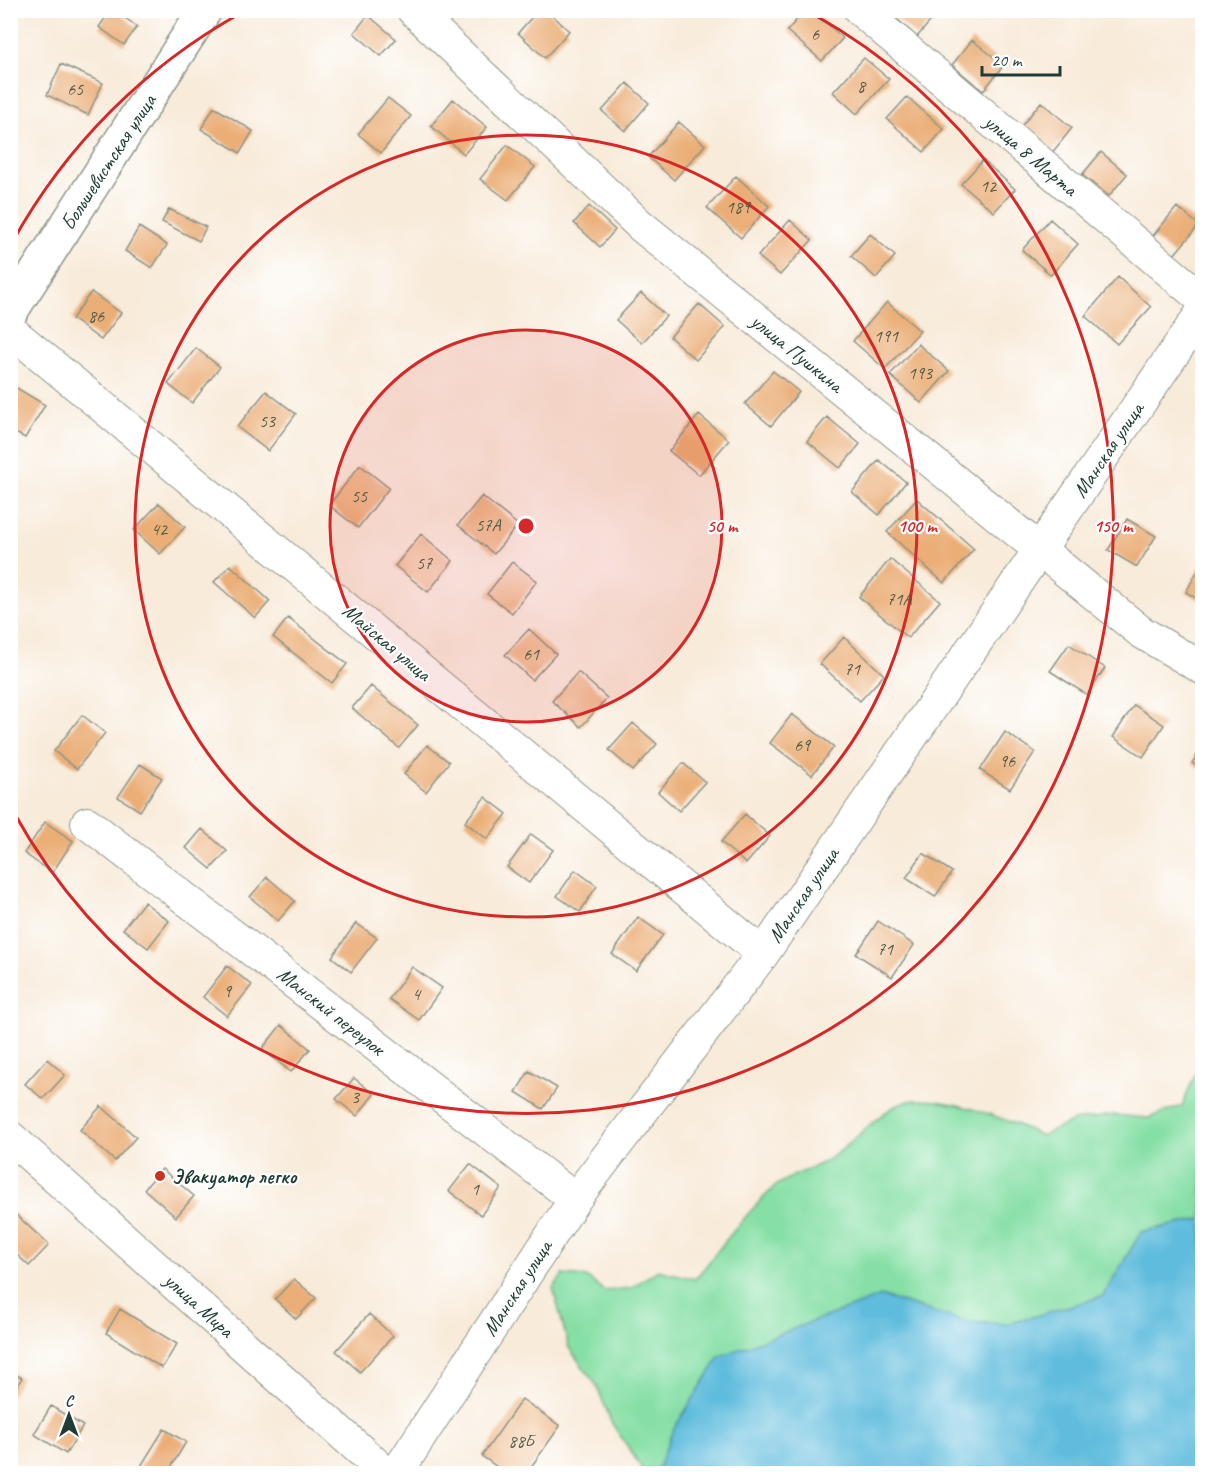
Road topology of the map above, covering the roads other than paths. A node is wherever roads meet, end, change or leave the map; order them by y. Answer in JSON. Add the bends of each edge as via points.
{"nodes":[{"id":1,"x":205,"y":10,"type":"edge"},
{"id":2,"x":413,"y":10,"type":"edge"},
{"id":3,"x":860,"y":10,"type":"edge"},
{"id":4,"x":1203,"y":299,"type":"edge"},
{"id":5,"x":1203,"y":312,"type":"edge"},
{"id":6,"x":10,"y":313,"type":"edge"},
{"id":7,"x":10,"y":330,"type":"edge"},
{"id":8,"x":1039,"y":550,"type":"junction"},
{"id":9,"x":1203,"y":668,"type":"edge"},
{"id":10,"x":87,"y":823,"type":"dead end"},
{"id":11,"x":763,"y":954,"type":"junction"},
{"id":12,"x":10,"y":1137,"type":"edge"},
{"id":13,"x":575,"y":1199,"type":"junction"},
{"id":14,"x":387,"y":1473,"type":"edge"},
{"id":15,"x":396,"y":1473,"type":"edge"}],
"edges":[{"from":1,"to":6,"type":"street","name":"Большевистская улица"},
{"from":2,"to":8,"type":"street","name":"улица Пушкина","via":[[640,225]]},
{"from":3,"to":4,"type":"street","name":"улица 8 Марта"},
{"from":5,"to":8,"type":"street","name":"Манская улица"},
{"from":7,"to":11,"type":"street","name":"Майская улица"},
{"from":8,"to":9,"type":"street","name":"улица Пушкина","via":[[1141,632]]},
{"from":8,"to":11,"type":"street","name":"Манская улица"},
{"from":10,"to":13,"type":"street","name":"Манский переулок"},
{"from":11,"to":13,"type":"street","name":"Манская улица"},
{"from":12,"to":14,"type":"street","name":"улица Мира"},
{"from":13,"to":15,"type":"street","name":"Манская улица"}]}
